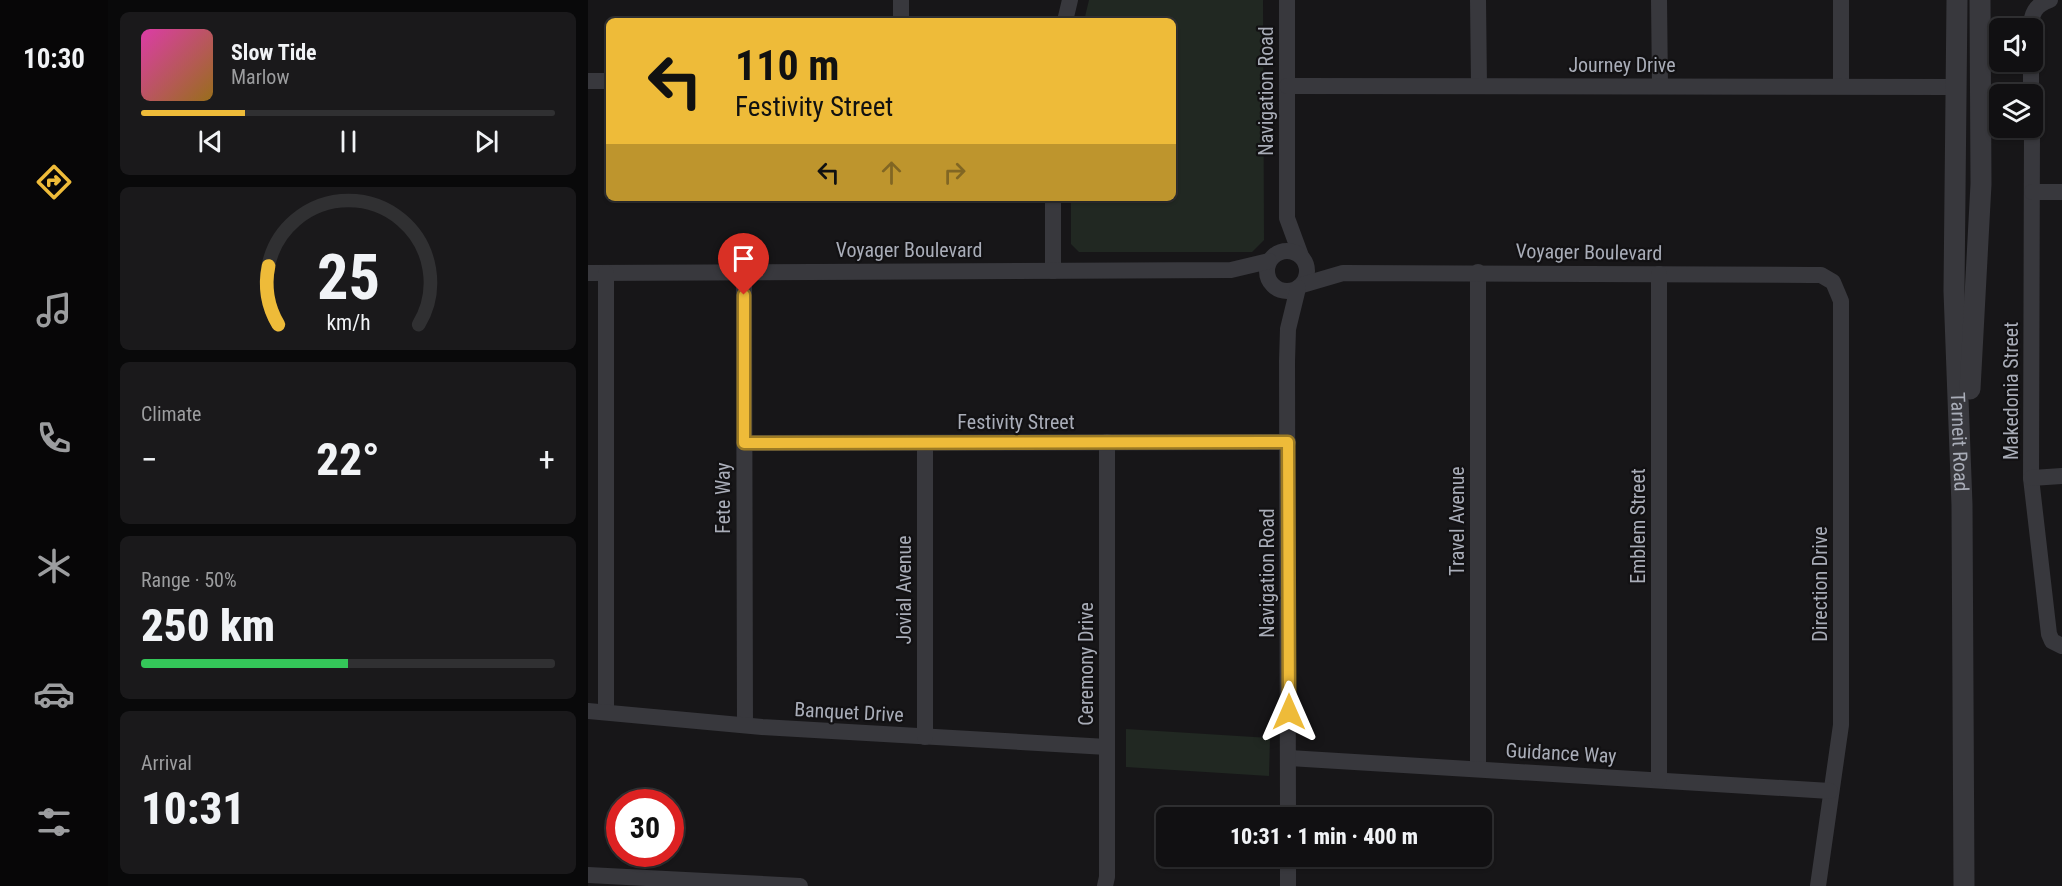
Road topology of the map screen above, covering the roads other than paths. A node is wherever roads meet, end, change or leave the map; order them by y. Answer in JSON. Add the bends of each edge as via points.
{"nodes":[{"id":1,"x":901,"y":0,"type":"edge"},
{"id":2,"x":1070,"y":0,"type":"edge"},
{"id":3,"x":1287,"y":0,"type":"edge"},
{"id":4,"x":1478,"y":0,"type":"edge"},
{"id":5,"x":1659,"y":0,"type":"edge"},
{"id":6,"x":1841,"y":0,"type":"edge"},
{"id":7,"x":1958,"y":0,"type":"edge"},
{"id":8,"x":1972,"y":0,"type":"edge"},
{"id":9,"x":1980,"y":0,"type":"edge"},
{"id":10,"x":2050,"y":0,"type":"edge"},
{"id":11,"x":901,"y":18,"type":"edge"},
{"id":12,"x":1066,"y":18,"type":"edge"},
{"id":13,"x":2033,"y":18,"type":"edge"},
{"id":14,"x":588,"y":81,"type":"edge"},
{"id":15,"x":606,"y":81,"type":"edge"},
{"id":16,"x":1287,"y":86,"type":"junction"},
{"id":17,"x":1479,"y":86,"type":"junction"},
{"id":18,"x":1660,"y":86,"type":"junction"},
{"id":19,"x":1841,"y":86,"type":"junction"},
{"id":20,"x":1956,"y":87,"type":"junction"},
{"id":21,"x":1980,"y":117,"type":"junction"},
{"id":22,"x":2031,"y":138,"type":"edge"},
{"id":23,"x":2032,"y":192,"type":"junction"},
{"id":24,"x":2062,"y":192,"type":"edge"},
{"id":25,"x":1053,"y":201,"type":"edge"},
{"id":26,"x":1287,"y":218,"type":"junction"},
{"id":27,"x":1303,"y":258,"type":"junction"},
{"id":28,"x":1271,"y":259,"type":"junction"},
{"id":29,"x":1231,"y":270,"type":"junction"},
{"id":30,"x":744,"y":271,"type":"junction"},
{"id":31,"x":1053,"y":271,"type":"junction"},
{"id":32,"x":1478,"y":272,"type":"junction"},
{"id":33,"x":588,"y":273,"type":"edge"},
{"id":34,"x":606,"y":273,"type":"junction"},
{"id":35,"x":1343,"y":273,"type":"junction"},
{"id":36,"x":1659,"y":274,"type":"junction"},
{"id":37,"x":1833,"y":282,"type":"joint"},
{"id":38,"x":1300,"y":286,"type":"junction"},
{"id":39,"x":1274,"y":287,"type":"junction"},
{"id":40,"x":1288,"y":329,"type":"junction"},
{"id":41,"x":1107,"y":442,"type":"junction"},
{"id":42,"x":1288,"y":442,"type":"junction"},
{"id":43,"x":744,"y":443,"type":"junction"},
{"id":44,"x":925,"y":443,"type":"junction"},
{"id":45,"x":2062,"y":476,"type":"edge"},
{"id":46,"x":2031,"y":478,"type":"junction"},
{"id":47,"x":1961,"y":481,"type":"junction"},
{"id":48,"x":2062,"y":646,"type":"edge"},
{"id":49,"x":588,"y":711,"type":"edge"},
{"id":50,"x":606,"y":712,"type":"junction"},
{"id":51,"x":745,"y":725,"type":"junction"},
{"id":52,"x":925,"y":737,"type":"junction"},
{"id":53,"x":1107,"y":747,"type":"junction"},
{"id":54,"x":1289,"y":758,"type":"junction"},
{"id":55,"x":1478,"y":769,"type":"junction"},
{"id":56,"x":1659,"y":779,"type":"junction"},
{"id":57,"x":1830,"y":791,"type":"junction"},
{"id":58,"x":1288,"y":807,"type":"edge"},
{"id":59,"x":1288,"y":867,"type":"edge"},
{"id":60,"x":588,"y":875,"type":"edge"},
{"id":61,"x":800,"y":886,"type":"edge"},
{"id":62,"x":1105,"y":886,"type":"edge"},
{"id":63,"x":1288,"y":886,"type":"edge"},
{"id":64,"x":1818,"y":886,"type":"edge"},
{"id":65,"x":1964,"y":886,"type":"edge"}],
"edges":[{"from":1,"to":11,"type":"street"},
{"from":2,"to":12,"type":"street"},
{"from":3,"to":16,"type":"street","name":"Navigation Road"},
{"from":4,"to":17,"type":"street"},
{"from":5,"to":18,"type":"street"},
{"from":6,"to":19,"type":"street"},
{"from":7,"to":20,"type":"street","name":"Tarneit Road"},
{"from":8,"to":20,"type":"street","via":[[1973,73],[1969,82]]},
{"from":9,"to":21,"type":"street"},
{"from":10,"to":13,"type":"street","via":[[2042,2]]},
{"from":14,"to":15,"type":"street"},
{"from":16,"to":17,"type":"street","name":"Journey Drive"},
{"from":16,"to":26,"type":"street","name":"Navigation Road"},
{"from":17,"to":18,"type":"street","name":"Journey Drive"},
{"from":18,"to":19,"type":"street","name":"Journey Drive"},
{"from":19,"to":20,"type":"street","name":"Journey Drive"},
{"from":20,"to":21,"type":"street","via":[[1968,91]]},
{"from":20,"to":47,"type":"street","name":"Tarneit Road","via":[[1954,291]]},
{"from":21,"to":47,"type":"street","via":[[1981,184],[1971,377]]},
{"from":22,"to":23,"type":"street","name":"Makedonia Street"},
{"from":23,"to":24,"type":"street"},
{"from":23,"to":46,"type":"street","name":"Makedonia Street"},
{"from":25,"to":31,"type":"street"},
{"from":26,"to":27,"type":"street","name":"Navigation Road"},
{"from":26,"to":28,"type":"street","name":"Navigation Road"},
{"from":27,"to":28,"type":"street","via":[[1287,250]]},
{"from":27,"to":35,"type":"street","name":"Voyager Boulevard"},
{"from":27,"to":38,"type":"street","via":[[1308,275]]},
{"from":28,"to":29,"type":"street","name":"Voyager Boulevard"},
{"from":28,"to":39,"type":"street","via":[[1268,277]]},
{"from":29,"to":31,"type":"street","name":"Voyager Boulevard"},
{"from":29,"to":39,"type":"street","name":"Voyager Boulevard"},
{"from":30,"to":31,"type":"street","name":"Voyager Boulevard"},
{"from":30,"to":34,"type":"street","name":"Voyager Boulevard"},
{"from":30,"to":43,"type":"street","name":"Fete Way"},
{"from":32,"to":35,"type":"street","name":"Voyager Boulevard"},
{"from":32,"to":36,"type":"street","name":"Voyager Boulevard"},
{"from":32,"to":55,"type":"street","name":"Travel Avenue"},
{"from":33,"to":34,"type":"street","name":"Voyager Boulevard"},
{"from":34,"to":50,"type":"street"},
{"from":35,"to":38,"type":"street","name":"Voyager Boulevard"},
{"from":36,"to":37,"type":"street","name":"Voyager Boulevard","via":[[1821,275]]},
{"from":36,"to":56,"type":"street","name":"Emblem Street"},
{"from":37,"to":57,"type":"street","name":"Direction Drive","via":[[1841,301],[1841,725]]},
{"from":38,"to":39,"type":"street","via":[[1284,291]]},
{"from":38,"to":40,"type":"street","name":"Navigation Road"},
{"from":39,"to":40,"type":"street","name":"Navigation Road"},
{"from":40,"to":42,"type":"street","name":"Navigation Road"},
{"from":41,"to":42,"type":"street","name":"Festivity Street"},
{"from":41,"to":44,"type":"street","name":"Festivity Street"},
{"from":41,"to":53,"type":"street","name":"Ceremony Drive"},
{"from":42,"to":54,"type":"street","name":"Navigation Road"},
{"from":43,"to":44,"type":"street","name":"Festivity Street"},
{"from":43,"to":51,"type":"street","name":"Fete Way"},
{"from":44,"to":52,"type":"street","name":"Jovial Avenue"},
{"from":45,"to":46,"type":"street"},
{"from":46,"to":48,"type":"street","name":"Makedonia Street","via":[[2049,634],[2052,641]]},
{"from":47,"to":65,"type":"street","name":"Tarneit Road"},
{"from":49,"to":50,"type":"street","name":"Banquet Drive"},
{"from":50,"to":51,"type":"street","name":"Banquet Drive"},
{"from":51,"to":52,"type":"street","name":"Banquet Drive"},
{"from":52,"to":53,"type":"street","name":"Banquet Drive"},
{"from":53,"to":62,"type":"street","name":"Ceremony Drive"},
{"from":54,"to":55,"type":"street","name":"Guidance Way"},
{"from":54,"to":58,"type":"street","name":"Navigation Road"},
{"from":55,"to":56,"type":"street","name":"Guidance Way"},
{"from":56,"to":57,"type":"street","name":"Guidance Way"},
{"from":57,"to":64,"type":"street","name":"Direction Drive"},
{"from":59,"to":63,"type":"street"},
{"from":60,"to":61,"type":"street"}]}
